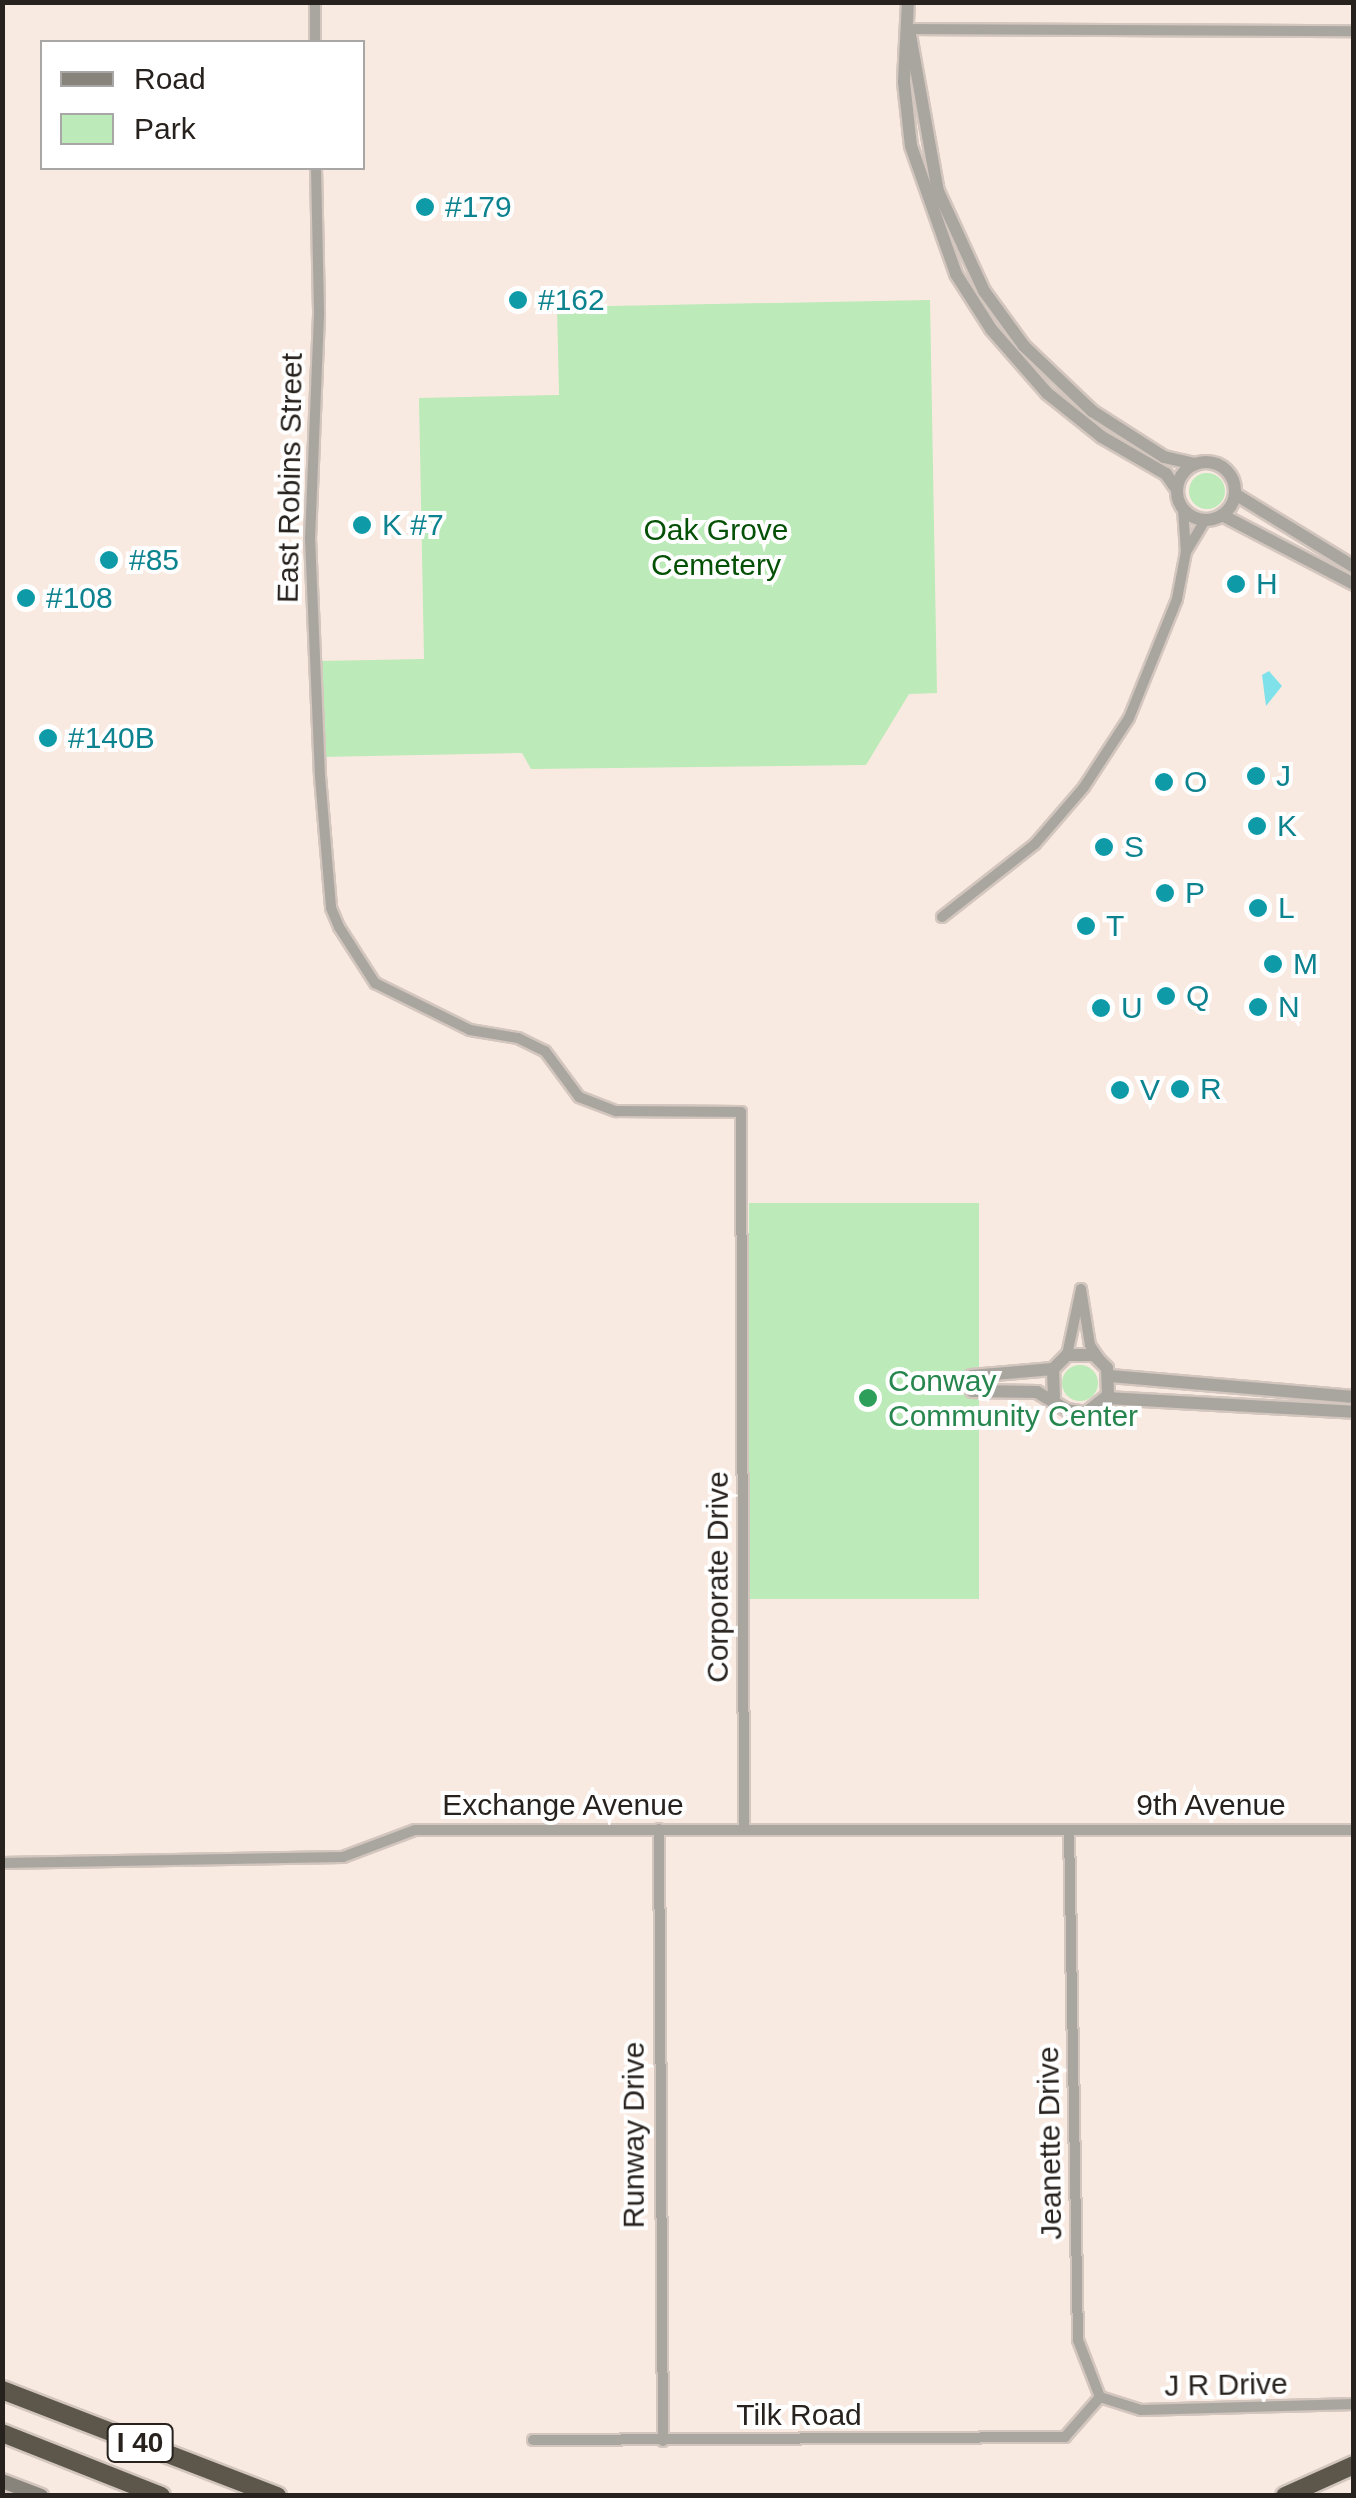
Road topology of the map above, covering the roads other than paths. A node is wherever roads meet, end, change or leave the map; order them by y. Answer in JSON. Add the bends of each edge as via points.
{"nodes":[{"id":1,"x":315,"y":2,"type":"edge"},
{"id":2,"x":908,"y":2,"type":"edge"},
{"id":3,"x":909,"y":29,"type":"junction"},
{"id":4,"x":1354,"y":31,"type":"edge"},
{"id":5,"x":315,"y":40,"type":"edge"},
{"id":6,"x":316,"y":170,"type":"edge"},
{"id":7,"x":938,"y":191,"type":"junction"},
{"id":8,"x":947,"y":256,"type":"junction"},
{"id":9,"x":984,"y":291,"type":"junction"},
{"id":10,"x":1195,"y":464,"type":"junction"},
{"id":11,"x":1177,"y":490,"type":"junction"},
{"id":12,"x":1235,"y":494,"type":"junction"},
{"id":13,"x":1183,"y":508,"type":"junction"},
{"id":14,"x":1222,"y":515,"type":"junction"},
{"id":15,"x":1205,"y":520,"type":"junction"},
{"id":16,"x":1186,"y":552,"type":"junction"},
{"id":17,"x":1354,"y":567,"type":"edge"},
{"id":18,"x":1354,"y":584,"type":"edge"},
{"id":19,"x":331,"y":908,"type":"joint"},
{"id":20,"x":942,"y":917,"type":"dead end"},
{"id":21,"x":1067,"y":1355,"type":"junction"},
{"id":22,"x":1101,"y":1360,"type":"junction"},
{"id":23,"x":1053,"y":1369,"type":"junction"},
{"id":24,"x":972,"y":1376,"type":"dead end"},
{"id":25,"x":1110,"y":1376,"type":"junction"},
{"id":26,"x":972,"y":1392,"type":"dead end"},
{"id":27,"x":1054,"y":1397,"type":"junction"},
{"id":28,"x":1354,"y":1397,"type":"edge"},
{"id":29,"x":1106,"y":1398,"type":"junction"},
{"id":30,"x":1354,"y":1412,"type":"edge"},
{"id":31,"x":658,"y":1829,"type":"junction"},
{"id":32,"x":744,"y":1830,"type":"junction"},
{"id":33,"x":1069,"y":1830,"type":"junction"},
{"id":34,"x":1354,"y":1830,"type":"edge"},
{"id":35,"x":2,"y":1864,"type":"edge"},
{"id":36,"x":2,"y":2390,"type":"edge"},
{"id":37,"x":1100,"y":2397,"type":"junction"},
{"id":38,"x":1354,"y":2404,"type":"edge"},
{"id":39,"x":2,"y":2433,"type":"edge"},
{"id":40,"x":532,"y":2440,"type":"dead end"},
{"id":41,"x":662,"y":2440,"type":"junction"},
{"id":42,"x":1354,"y":2465,"type":"edge"},
{"id":43,"x":2,"y":2480,"type":"edge"},
{"id":44,"x":41,"y":2496,"type":"edge"},
{"id":45,"x":161,"y":2496,"type":"edge"},
{"id":46,"x":276,"y":2496,"type":"edge"},
{"id":47,"x":1285,"y":2496,"type":"edge"}],
"edges":[{"from":1,"to":5,"type":"street"},
{"from":2,"to":3,"type":"street"},
{"from":3,"to":4,"type":"street"},
{"from":3,"to":7,"type":"street"},
{"from":3,"to":8,"type":"street","via":[[904,82],[912,146]]},
{"from":6,"to":19,"type":"street","name":"East Robins Street","via":[[319,314],[310,538]]},
{"from":7,"to":8,"type":"street","via":[[950,240]]},
{"from":7,"to":9,"type":"street"},
{"from":8,"to":9,"type":"street","via":[[958,259]]},
{"from":8,"to":11,"type":"street","via":[[991,329],[1047,393],[1102,437],[1166,474]]},
{"from":9,"to":10,"type":"street","via":[[1024,346],[1082,402],[1164,457]]},
{"from":10,"to":11,"type":"street"},
{"from":10,"to":12,"type":"street","via":[[1221,466]]},
{"from":11,"to":13,"type":"street"},
{"from":12,"to":14,"type":"street"},
{"from":12,"to":17,"type":"street"},
{"from":13,"to":15,"type":"street"},
{"from":13,"to":16,"type":"street"},
{"from":14,"to":15,"type":"street"},
{"from":14,"to":18,"type":"street"},
{"from":15,"to":16,"type":"street"},
{"from":16,"to":20,"type":"street","via":[[1159,653],[1108,752],[1035,844]]},
{"from":19,"to":32,"type":"street","name":"Corporate Drive","via":[[376,983],[470,1030],[518,1038],[545,1051],[580,1097],[616,1111],[740,1112]]},
{"from":21,"to":22,"type":"street","via":[[1085,1352]]},
{"from":21,"to":22,"type":"street","via":[[1081,1289],[1090,1345]]},
{"from":21,"to":23,"type":"street"},
{"from":22,"to":25,"type":"street"},
{"from":23,"to":24,"type":"street"},
{"from":23,"to":27,"type":"street"},
{"from":25,"to":28,"type":"street"},
{"from":25,"to":29,"type":"street"},
{"from":26,"to":27,"type":"street"},
{"from":27,"to":29,"type":"street","via":[[1076,1413]]},
{"from":29,"to":30,"type":"street"},
{"from":31,"to":32,"type":"street","name":"Exchange Avenue"},
{"from":31,"to":35,"type":"street","name":"Exchange Avenue","via":[[415,1830],[342,1857]]},
{"from":31,"to":41,"type":"street","name":"Runway Drive"},
{"from":32,"to":33,"type":"street","name":"Exchange Avenue"},
{"from":33,"to":34,"type":"street","name":"9th Avenue"},
{"from":33,"to":37,"type":"street","name":"Jeanette Drive","via":[[1078,2340]]},
{"from":36,"to":46,"type":"highway","number":"I 40"},
{"from":37,"to":38,"type":"street","name":"J R Drive","via":[[1141,2410]]},
{"from":37,"to":41,"type":"street","name":"Tilk Road","via":[[1065,2438]]},
{"from":39,"to":45,"type":"highway","number":"I 40"},
{"from":40,"to":41,"type":"street","name":"Tilk Road"},
{"from":42,"to":47,"type":"highway"},
{"from":43,"to":44,"type":"main road"}]}
